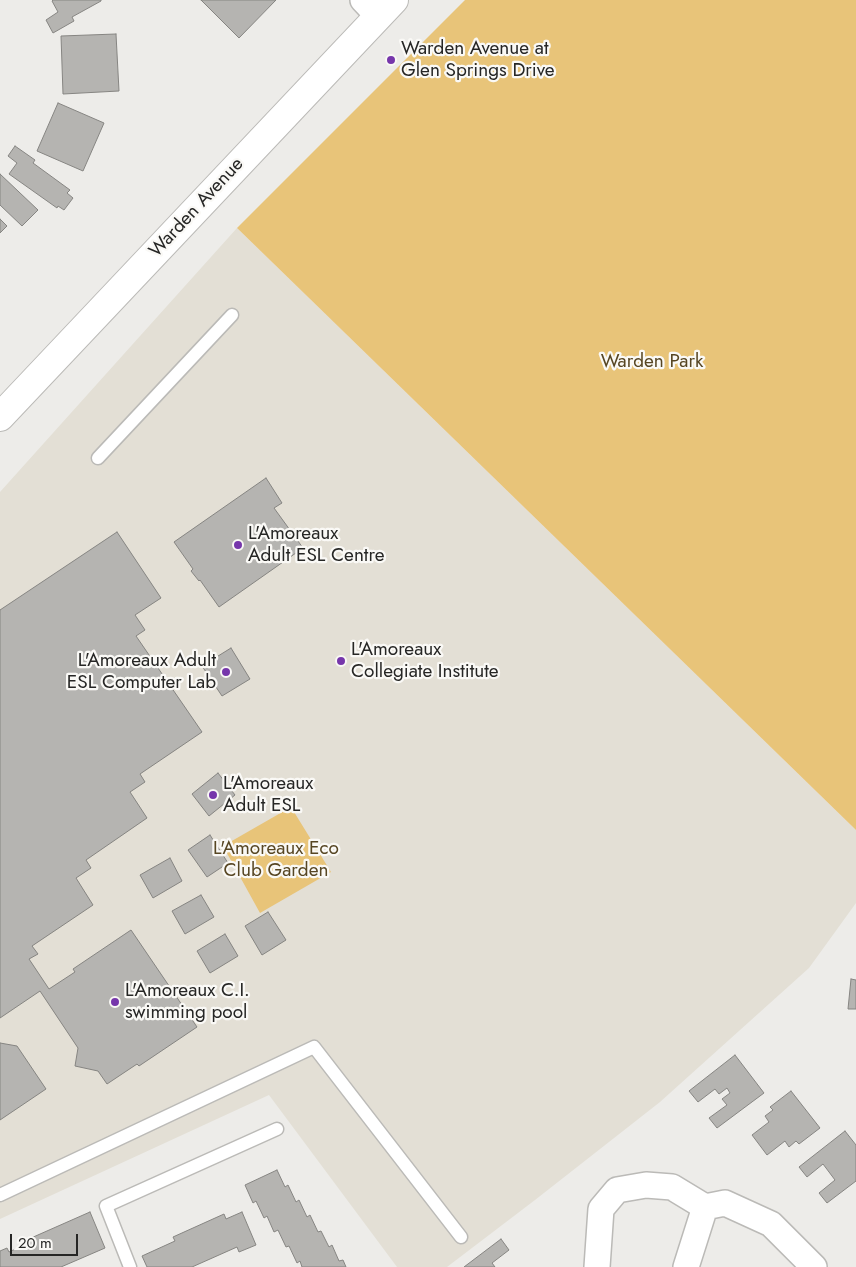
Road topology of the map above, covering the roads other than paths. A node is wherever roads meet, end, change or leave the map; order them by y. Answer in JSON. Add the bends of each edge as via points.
{"nodes":[{"id":1,"x":378,"y":5,"type":"edge"},
{"id":2,"x":232,"y":315,"type":"dead end"},
{"id":3,"x":0,"y":417,"type":"edge"},
{"id":4,"x":98,"y":458,"type":"dead end"},
{"id":5,"x":277,"y":1129,"type":"dead end"},
{"id":6,"x":0,"y":1195,"type":"edge"},
{"id":7,"x":705,"y":1207,"type":"junction"},
{"id":8,"x":461,"y":1236,"type":"dead end"},
{"id":9,"x":130,"y":1267,"type":"edge"},
{"id":10,"x":597,"y":1267,"type":"edge"},
{"id":11,"x":686,"y":1267,"type":"edge"},
{"id":12,"x":814,"y":1267,"type":"edge"}],
"edges":[{"from":1,"to":3,"type":"main road","name":"Warden Avenue"},
{"from":2,"to":4,"type":"lane"},
{"from":5,"to":9,"type":"lane","via":[[106,1206]]},
{"from":6,"to":8,"type":"lane","via":[[314,1047]]},
{"from":7,"to":10,"type":"street","via":[[672,1187],[646,1185],[617,1190],[601,1209]]},
{"from":7,"to":11,"type":"street"},
{"from":7,"to":12,"type":"street","via":[[725,1203],[771,1224]]}]}
